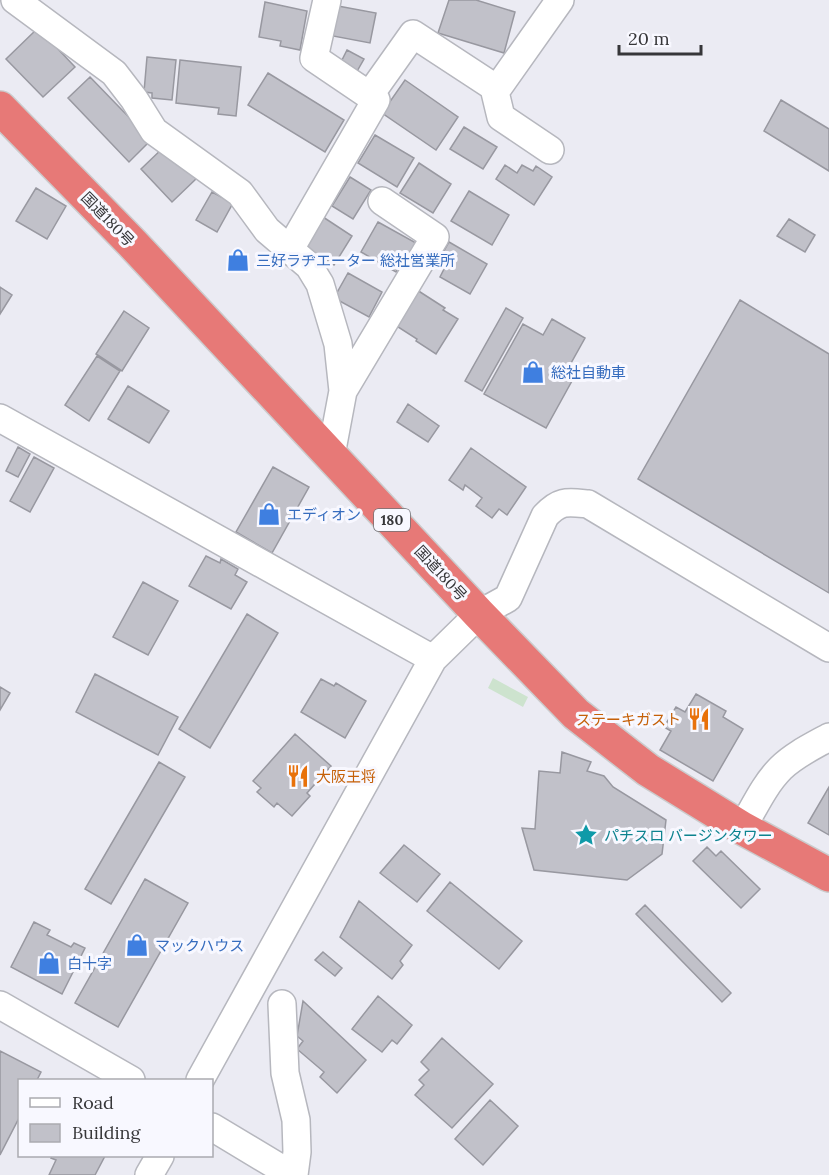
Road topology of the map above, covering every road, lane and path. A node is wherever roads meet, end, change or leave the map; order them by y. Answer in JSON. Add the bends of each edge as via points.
{"nodes":[{"id":1,"x":15,"y":0,"type":"edge"},
{"id":2,"x":327,"y":0,"type":"edge"},
{"id":3,"x":560,"y":0,"type":"edge"},
{"id":4,"x":497,"y":89,"type":"junction"},
{"id":5,"x":369,"y":96,"type":"junction"},
{"id":6,"x":0,"y":108,"type":"edge"},
{"id":7,"x":550,"y":150,"type":"dead end"},
{"id":8,"x":382,"y":201,"type":"dead end"},
{"id":9,"x":290,"y":249,"type":"junction"},
{"id":10,"x":343,"y":391,"type":"junction"},
{"id":11,"x":0,"y":418,"type":"edge"},
{"id":12,"x":331,"y":455,"type":"junction"},
{"id":13,"x":479,"y":614,"type":"junction"},
{"id":14,"x":829,"y":648,"type":"edge"},
{"id":15,"x":433,"y":659,"type":"junction"},
{"id":16,"x":829,"y":737,"type":"edge"},
{"id":17,"x":742,"y":828,"type":"junction"},
{"id":18,"x":829,"y":875,"type":"edge"},
{"id":19,"x":282,"y":1004,"type":"dead end"},
{"id":20,"x":0,"y":1005,"type":"edge"},
{"id":21,"x":129,"y":1079,"type":"edge"},
{"id":22,"x":201,"y":1079,"type":"edge"},
{"id":23,"x":213,"y":1128,"type":"edge"},
{"id":24,"x":159,"y":1157,"type":"edge"},
{"id":25,"x":150,"y":1175,"type":"edge"},
{"id":26,"x":293,"y":1175,"type":"edge"}],
"edges":[{"from":1,"to":9,"type":"street","via":[[114,73],[154,131],[240,193],[267,230]]},
{"from":2,"to":5,"type":"street","via":[[314,58]]},
{"from":3,"to":4,"type":"street"},
{"from":4,"to":5,"type":"street","via":[[413,34]]},
{"from":4,"to":7,"type":"street","via":[[501,117]]},
{"from":5,"to":9,"type":"street","via":[[376,100]]},
{"from":6,"to":12,"type":"highway","name":"国道180号","number":"180"},
{"from":8,"to":10,"type":"street","via":[[435,237]]},
{"from":9,"to":10,"type":"street","via":[[309,266],[320,284],[338,344]]},
{"from":10,"to":12,"type":"street"},
{"from":11,"to":15,"type":"street"},
{"from":12,"to":13,"type":"highway","name":"国道180号","number":"180"},
{"from":13,"to":14,"type":"street","via":[[508,598],[544,516],[565,502],[588,504]]},
{"from":13,"to":15,"type":"street"},
{"from":13,"to":17,"type":"highway","name":"国道180号","number":"180","via":[[576,714],[648,770]]},
{"from":15,"to":22,"type":"street"},
{"from":16,"to":17,"type":"street","via":[[782,767]]},
{"from":17,"to":18,"type":"highway","name":"国道180号","number":"180"},
{"from":19,"to":26,"type":"street","via":[[285,1073],[296,1120]]},
{"from":20,"to":21,"type":"street"},
{"from":23,"to":26,"type":"street"},
{"from":24,"to":25,"type":"street"}]}
